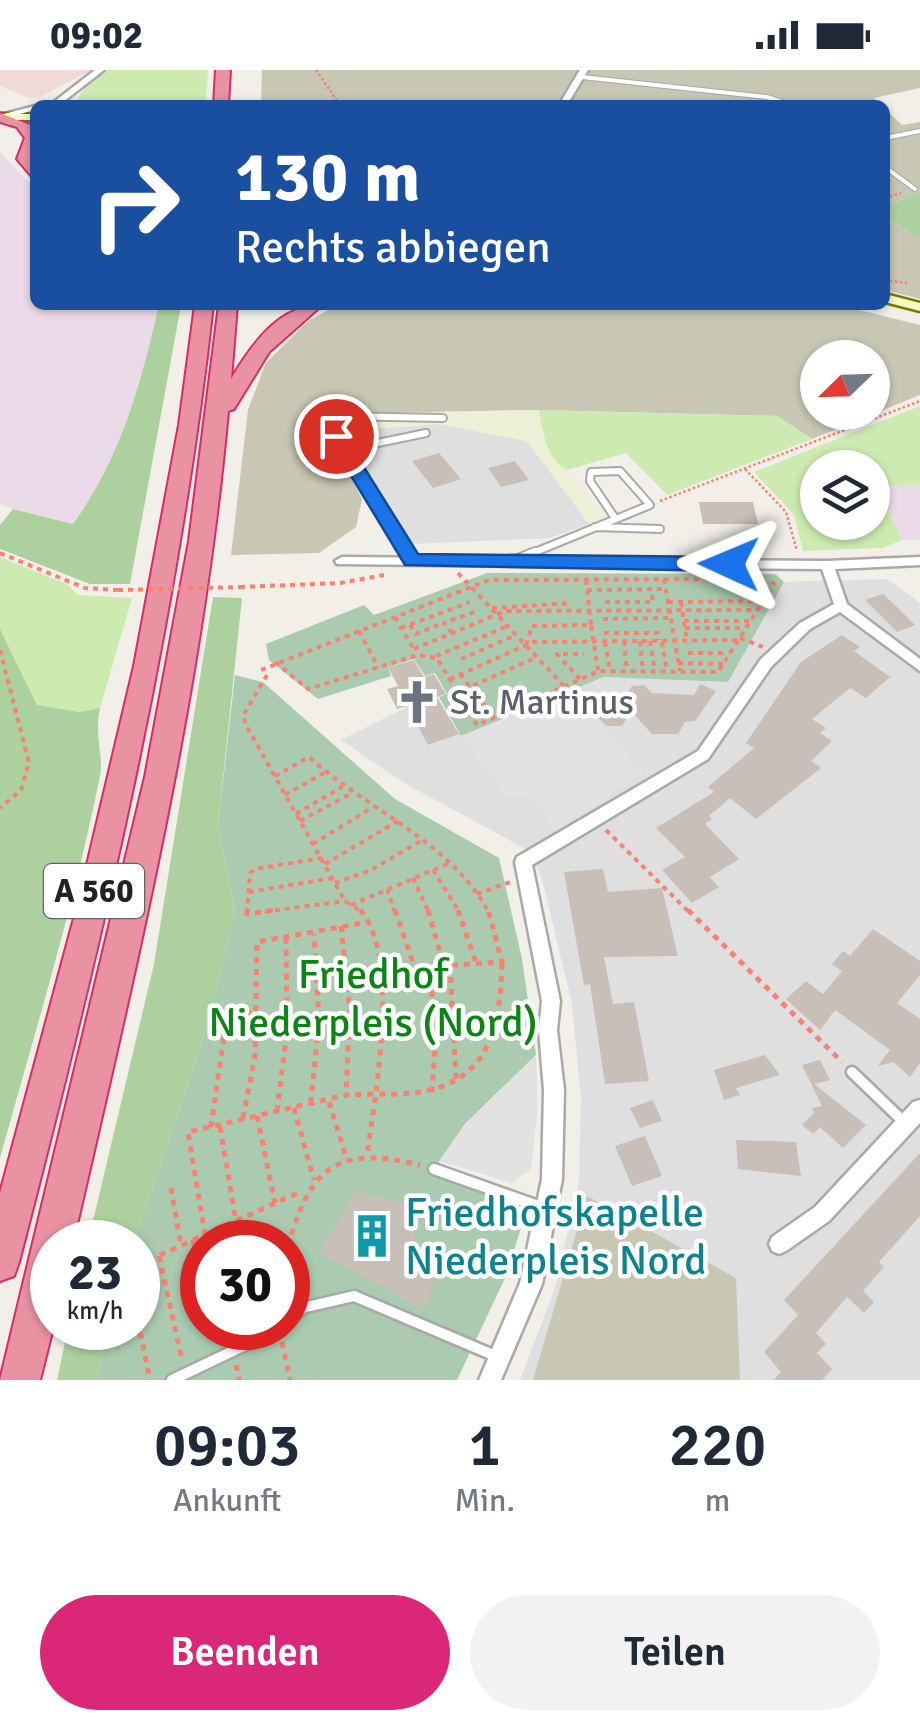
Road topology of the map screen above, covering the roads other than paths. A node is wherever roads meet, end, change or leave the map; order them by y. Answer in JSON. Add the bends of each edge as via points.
{"nodes":[{"id":1,"x":100,"y":70,"type":"edge"},
{"id":2,"x":222,"y":70,"type":"edge"},
{"id":3,"x":583,"y":74,"type":"edge"},
{"id":4,"x":66,"y":100,"type":"edge"},
{"id":5,"x":222,"y":100,"type":"edge"},
{"id":6,"x":567,"y":100,"type":"edge"},
{"id":7,"x":776,"y":100,"type":"edge"},
{"id":8,"x":30,"y":109,"type":"edge"},
{"id":9,"x":0,"y":117,"type":"edge"},
{"id":10,"x":30,"y":117,"type":"edge"},
{"id":11,"x":30,"y":131,"type":"edge"},
{"id":12,"x":920,"y":131,"type":"edge"},
{"id":13,"x":890,"y":137,"type":"edge"},
{"id":14,"x":890,"y":171,"type":"edge"},
{"id":15,"x":915,"y":189,"type":"dead end"},
{"id":16,"x":890,"y":299,"type":"edge"},
{"id":17,"x":920,"y":307,"type":"edge"},
{"id":18,"x":196,"y":310,"type":"edge"},
{"id":19,"x":204,"y":310,"type":"edge"},
{"id":20,"x":227,"y":310,"type":"edge"},
{"id":21,"x":306,"y":310,"type":"edge"},
{"id":22,"x":201,"y":338,"type":"junction"},
{"id":23,"x":443,"y":418,"type":"dead end"},
{"id":24,"x":215,"y":429,"type":"junction"},
{"id":25,"x":426,"y":433,"type":"dead end"},
{"id":26,"x":344,"y":450,"type":"junction"},
{"id":27,"x":615,"y":518,"type":"junction"},
{"id":28,"x":591,"y":527,"type":"junction"},
{"id":29,"x":660,"y":529,"type":"dead end"},
{"id":30,"x":412,"y":560,"type":"junction"},
{"id":31,"x":342,"y":561,"type":"dead end"},
{"id":32,"x":512,"y":561,"type":"junction"},
{"id":33,"x":920,"y":561,"type":"edge"},
{"id":34,"x":827,"y":565,"type":"junction"},
{"id":35,"x":841,"y":606,"type":"junction"},
{"id":36,"x":920,"y":666,"type":"edge"},
{"id":37,"x":852,"y":1072,"type":"road end"},
{"id":38,"x":914,"y":1117,"type":"edge"},
{"id":39,"x":434,"y":1170,"type":"road end"},
{"id":40,"x":548,"y":1210,"type":"junction"},
{"id":41,"x":59,"y":1220,"type":"edge"},
{"id":42,"x":779,"y":1244,"type":"dead end"},
{"id":43,"x":0,"y":1262,"type":"edge"},
{"id":44,"x":310,"y":1306,"type":"edge"},
{"id":45,"x":30,"y":1339,"type":"edge"},
{"id":46,"x":234,"y":1350,"type":"edge"},
{"id":47,"x":498,"y":1358,"type":"junction"},
{"id":48,"x":20,"y":1380,"type":"edge"},
{"id":49,"x":172,"y":1380,"type":"edge"},
{"id":50,"x":490,"y":1380,"type":"edge"}],
"edges":[{"from":1,"to":4,"type":"street"},
{"from":2,"to":5,"type":"highway"},
{"from":3,"to":6,"type":"street"},
{"from":3,"to":7,"type":"lane"},
{"from":8,"to":9,"type":"street"},
{"from":9,"to":10,"type":"main road"},
{"from":9,"to":11,"type":"highway"},
{"from":12,"to":13,"type":"lane"},
{"from":14,"to":15,"type":"lane"},
{"from":16,"to":17,"type":"main road"},
{"from":18,"to":22,"type":"highway"},
{"from":19,"to":22,"type":"highway","number":"A 560"},
{"from":20,"to":24,"type":"highway","number":"A 560"},
{"from":21,"to":24,"type":"highway","via":[[267,338],[250,360]]},
{"from":22,"to":43,"type":"highway","number":"A 560","via":[[140,686]]},
{"from":23,"to":26,"type":"lane","via":[[335,416]]},
{"from":24,"to":41,"type":"highway","number":"A 560","via":[[175,684]]},
{"from":25,"to":26,"type":"lane"},
{"from":26,"to":30,"type":"lane"},
{"from":27,"to":27,"type":"lane","via":[[650,504],[626,471],[614,466],[591,472],[590,481]]},
{"from":27,"to":28,"type":"lane"},
{"from":28,"to":29,"type":"lane"},
{"from":28,"to":32,"type":"lane"},
{"from":30,"to":31,"type":"street"},
{"from":30,"to":32,"type":"street"},
{"from":32,"to":34,"type":"street"},
{"from":33,"to":34,"type":"street"},
{"from":34,"to":35,"type":"street"},
{"from":35,"to":36,"type":"street"},
{"from":35,"to":40,"type":"street","via":[[805,626],[777,653],[703,754],[524,871],[551,1002],[555,1116]]},
{"from":37,"to":38,"type":"lane"},
{"from":38,"to":42,"type":"street","via":[[822,1214]]},
{"from":39,"to":40,"type":"lane"},
{"from":40,"to":47,"type":"street","via":[[531,1284]]},
{"from":44,"to":47,"type":"lane","via":[[354,1296]]},
{"from":45,"to":48,"type":"highway","number":"A 560"},
{"from":46,"to":49,"type":"lane"},
{"from":47,"to":50,"type":"street"}]}
